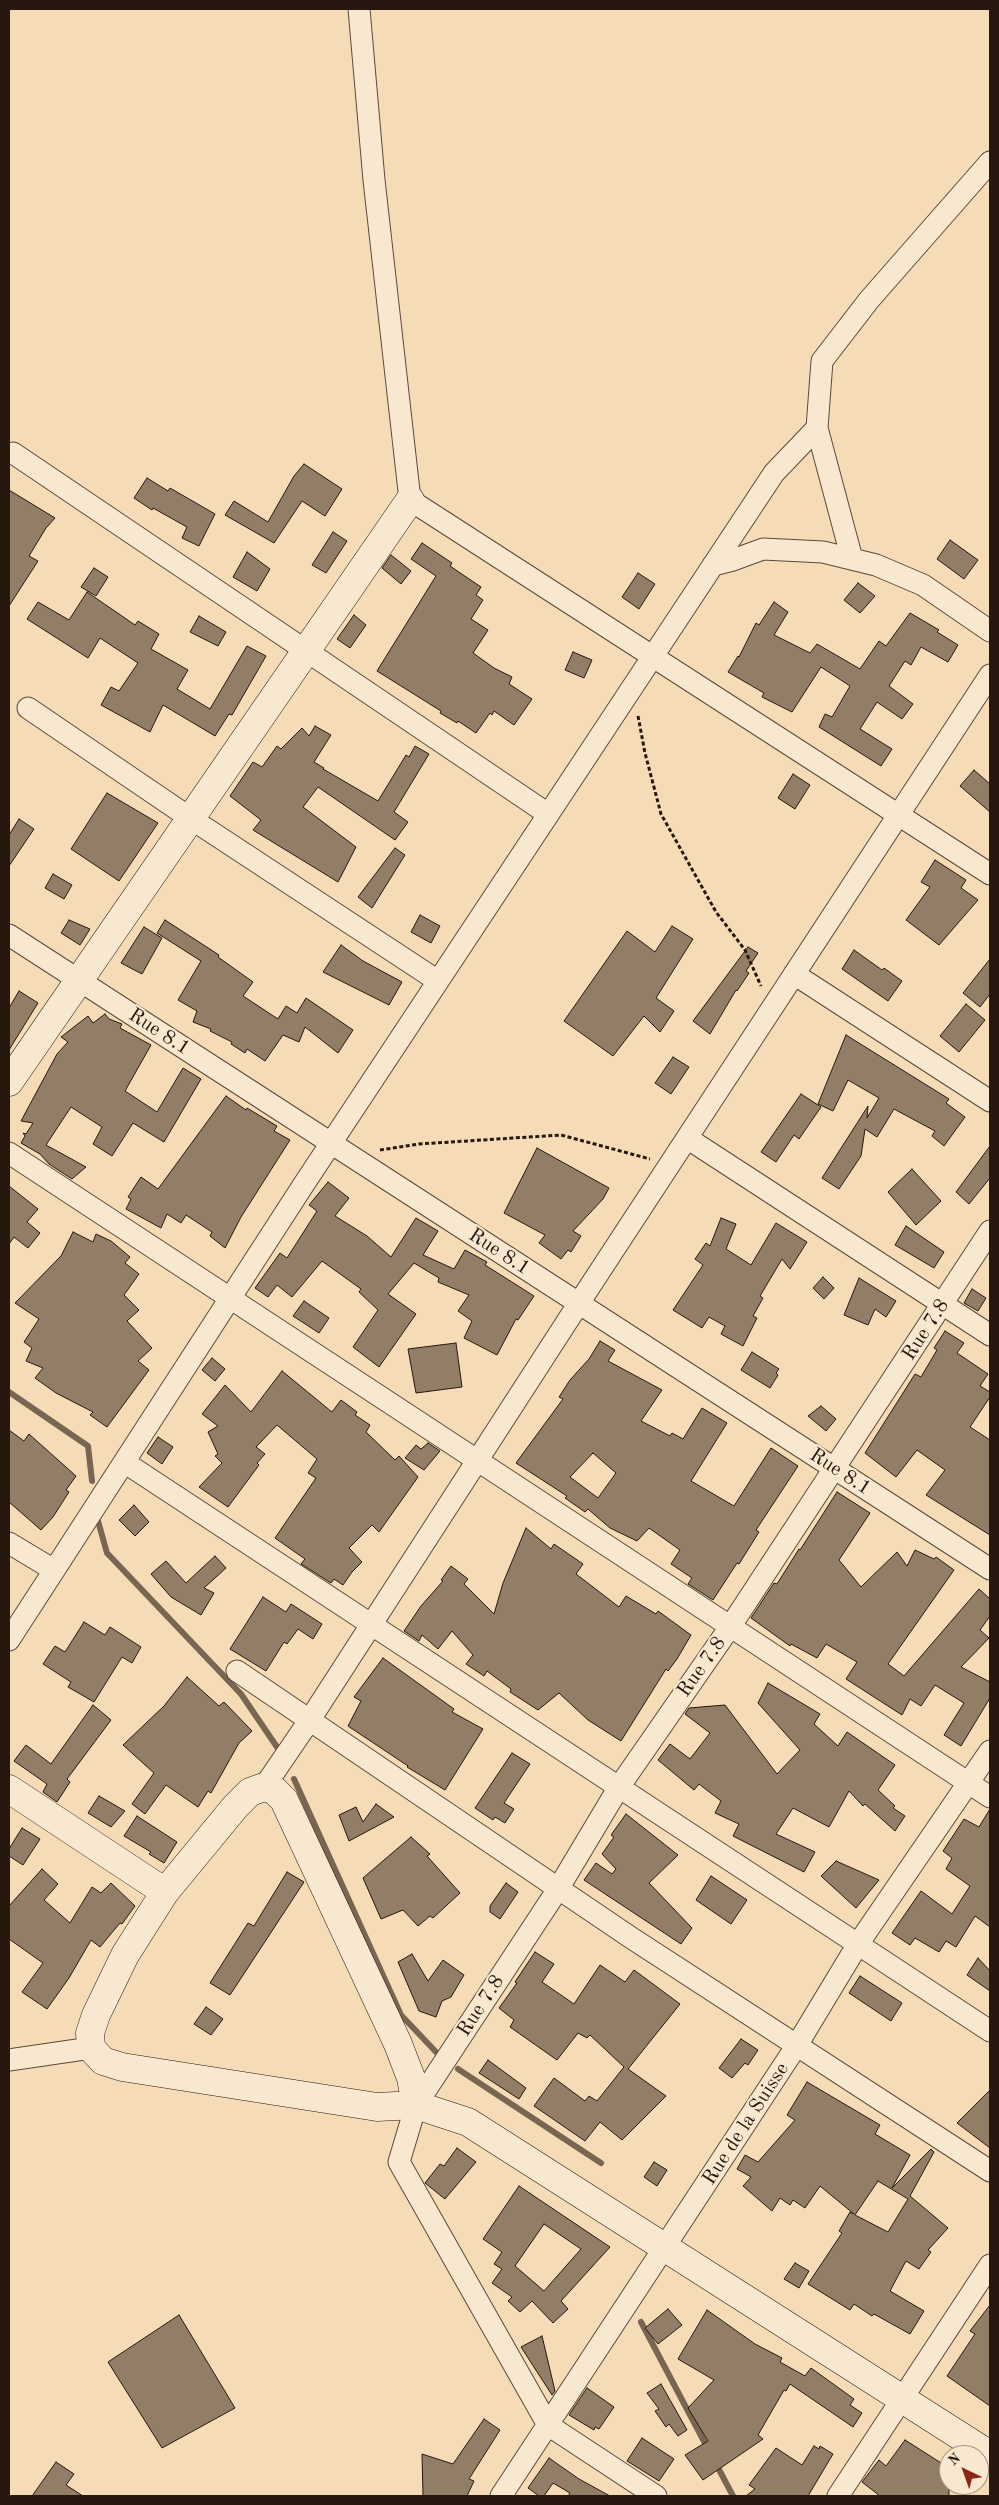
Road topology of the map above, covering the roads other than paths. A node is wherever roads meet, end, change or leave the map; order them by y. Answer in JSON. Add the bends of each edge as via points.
{"nodes":[{"id":1,"x":359,"y":9,"type":"edge"},
{"id":2,"x":990,"y":162,"type":"edge"},
{"id":3,"x":816,"y":428,"type":"junction"},
{"id":4,"x":12,"y":453,"type":"dead end"},
{"id":5,"x":410,"y":500,"type":"junction"},
{"id":6,"x":852,"y":559,"type":"junction"},
{"id":7,"x":713,"y":565,"type":"junction"},
{"id":8,"x":990,"y":631,"type":"edge"},
{"id":9,"x":305,"y":652,"type":"junction"},
{"id":10,"x":653,"y":656,"type":"junction"},
{"id":11,"x":990,"y":675,"type":"edge"},
{"id":12,"x":28,"y":708,"type":"dead end"},
{"id":13,"x":548,"y":814,"type":"junction"},
{"id":14,"x":899,"y":815,"type":"junction"},
{"id":15,"x":190,"y":818,"type":"junction"},
{"id":16,"x":990,"y":874,"type":"edge"},
{"id":17,"x":9,"y":935,"type":"edge"},
{"id":18,"x":794,"y":974,"type":"junction"},
{"id":19,"x":79,"y":980,"type":"junction"},
{"id":20,"x":438,"y":981,"type":"junction"},
{"id":21,"x":9,"y":1082,"type":"edge"},
{"id":22,"x":990,"y":1101,"type":"edge"},
{"id":23,"x":687,"y":1138,"type":"junction"},
{"id":24,"x":331,"y":1143,"type":"junction"},
{"id":25,"x":9,"y":1153,"type":"edge"},
{"id":26,"x":990,"y":1231,"type":"edge"},
{"id":27,"x":230,"y":1298,"type":"junction"},
{"id":28,"x":579,"y":1303,"type":"junction"},
{"id":29,"x":942,"y":1304,"type":"junction"},
{"id":30,"x":990,"y":1335,"type":"edge"},
{"id":31,"x":477,"y":1461,"type":"junction"},
{"id":32,"x":124,"y":1462,"type":"junction"},
{"id":33,"x":834,"y":1468,"type":"junction"},
{"id":34,"x":9,"y":1543,"type":"edge"},
{"id":35,"x":990,"y":1569,"type":"edge"},
{"id":36,"x":54,"y":1570,"type":"junction"},
{"id":37,"x":371,"y":1624,"type":"junction"},
{"id":38,"x":730,"y":1627,"type":"junction"},
{"id":39,"x":9,"y":1640,"type":"edge"},
{"id":40,"x":237,"y":1671,"type":"dead end"},
{"id":41,"x":309,"y":1721,"type":"junction"},
{"id":42,"x":990,"y":1751,"type":"edge"},
{"id":43,"x":969,"y":1784,"type":"junction"},
{"id":44,"x":264,"y":1787,"type":"junction"},
{"id":45,"x":619,"y":1787,"type":"junction"},
{"id":46,"x":9,"y":1789,"type":"edge"},
{"id":47,"x":990,"y":1797,"type":"edge"},
{"id":48,"x":558,"y":1889,"type":"junction"},
{"id":49,"x":165,"y":1892,"type":"junction"},
{"id":50,"x":858,"y":1944,"type":"junction"},
{"id":51,"x":990,"y":2031,"type":"edge"},
{"id":52,"x":797,"y":2046,"type":"junction"},
{"id":53,"x":91,"y":2048,"type":"junction"},
{"id":54,"x":9,"y":2060,"type":"edge"},
{"id":55,"x":416,"y":2105,"type":"junction"},
{"id":56,"x":990,"y":2171,"type":"edge"},
{"id":57,"x":665,"y":2247,"type":"junction"},
{"id":58,"x":990,"y":2264,"type":"edge"},
{"id":59,"x":902,"y":2399,"type":"junction"},
{"id":60,"x":548,"y":2425,"type":"junction"},
{"id":61,"x":990,"y":2455,"type":"edge"},
{"id":62,"x":501,"y":2496,"type":"edge"},
{"id":63,"x":656,"y":2496,"type":"edge"},
{"id":64,"x":838,"y":2496,"type":"edge"}],
"edges":[{"from":1,"to":5,"type":"street","via":[[374,180]]},
{"from":2,"to":3,"type":"street","via":[[869,300],[822,361]]},
{"from":3,"to":6,"type":"street"},
{"from":3,"to":7,"type":"street","via":[[774,473]]},
{"from":4,"to":9,"type":"street"},
{"from":5,"to":9,"type":"street"},
{"from":5,"to":10,"type":"street"},
{"from":6,"to":7,"type":"street","via":[[823,552],[763,549]]},
{"from":6,"to":8,"type":"street","via":[[876,565],[924,585]]},
{"from":7,"to":10,"type":"street"},
{"from":9,"to":13,"type":"street"},
{"from":9,"to":15,"type":"street"},
{"from":10,"to":13,"type":"street"},
{"from":10,"to":14,"type":"street"},
{"from":11,"to":14,"type":"street"},
{"from":12,"to":15,"type":"street"},
{"from":13,"to":20,"type":"street"},
{"from":14,"to":16,"type":"street"},
{"from":14,"to":18,"type":"street"},
{"from":15,"to":19,"type":"street"},
{"from":15,"to":20,"type":"street"},
{"from":17,"to":19,"type":"street","name":"Rue 8.1"},
{"from":18,"to":22,"type":"street"},
{"from":18,"to":23,"type":"street"},
{"from":19,"to":21,"type":"street"},
{"from":19,"to":24,"type":"street","name":"Rue 8.1"},
{"from":20,"to":24,"type":"street"},
{"from":23,"to":28,"type":"street"},
{"from":23,"to":29,"type":"street"},
{"from":24,"to":27,"type":"street"},
{"from":24,"to":28,"type":"street","name":"Rue 8.1"},
{"from":25,"to":27,"type":"street"},
{"from":26,"to":29,"type":"street","name":"Rue 7.8"},
{"from":27,"to":31,"type":"street"},
{"from":27,"to":32,"type":"street"},
{"from":28,"to":31,"type":"street"},
{"from":28,"to":33,"type":"street","name":"Rue 8.1"},
{"from":29,"to":30,"type":"street"},
{"from":29,"to":33,"type":"street","name":"Rue 7.8"},
{"from":31,"to":37,"type":"street"},
{"from":31,"to":38,"type":"street"},
{"from":32,"to":36,"type":"street"},
{"from":32,"to":37,"type":"street"},
{"from":33,"to":35,"type":"street","name":"Rue 8.1"},
{"from":33,"to":38,"type":"street","name":"Rue 7.8"},
{"from":34,"to":36,"type":"street"},
{"from":36,"to":39,"type":"street"},
{"from":37,"to":41,"type":"street"},
{"from":37,"to":45,"type":"street"},
{"from":38,"to":43,"type":"street"},
{"from":38,"to":45,"type":"street","name":"Rue 7.8"},
{"from":40,"to":41,"type":"street"},
{"from":41,"to":44,"type":"street"},
{"from":41,"to":48,"type":"street"},
{"from":42,"to":43,"type":"street","name":"Rue de la Suisse"},
{"from":43,"to":47,"type":"street"},
{"from":43,"to":50,"type":"street","name":"Rue de la Suisse"},
{"from":44,"to":49,"type":"street","via":[[250,1792],[235,1807]]},
{"from":44,"to":55,"type":"street","via":[[274,1790],[284,1800],[398,2044],[411,2078]]},
{"from":45,"to":48,"type":"street","name":"Rue 7.8"},
{"from":45,"to":50,"type":"street"},
{"from":46,"to":49,"type":"street"},
{"from":48,"to":52,"type":"street"},
{"from":48,"to":55,"type":"street","name":"Rue 7.8"},
{"from":49,"to":53,"type":"street","via":[[138,1931],[110,1984],[90,2033]]},
{"from":50,"to":51,"type":"street"},
{"from":50,"to":52,"type":"street","name":"Rue de la Suisse"},
{"from":52,"to":56,"type":"street"},
{"from":52,"to":57,"type":"street","name":"Rue de la Suisse"},
{"from":53,"to":54,"type":"street"},
{"from":53,"to":55,"type":"street","via":[[103,2060],[122,2067],[377,2107]]},
{"from":55,"to":57,"type":"street","via":[[468,2122]]},
{"from":55,"to":60,"type":"street","name":"Rue 7.8","via":[[399,2162]]},
{"from":57,"to":59,"type":"street"},
{"from":57,"to":60,"type":"street","name":"Rue de la Suisse"},
{"from":58,"to":59,"type":"street"},
{"from":59,"to":61,"type":"street"},
{"from":59,"to":64,"type":"street"},
{"from":60,"to":62,"type":"street","name":"Rue de la Suisse"},
{"from":60,"to":63,"type":"street"}]}
